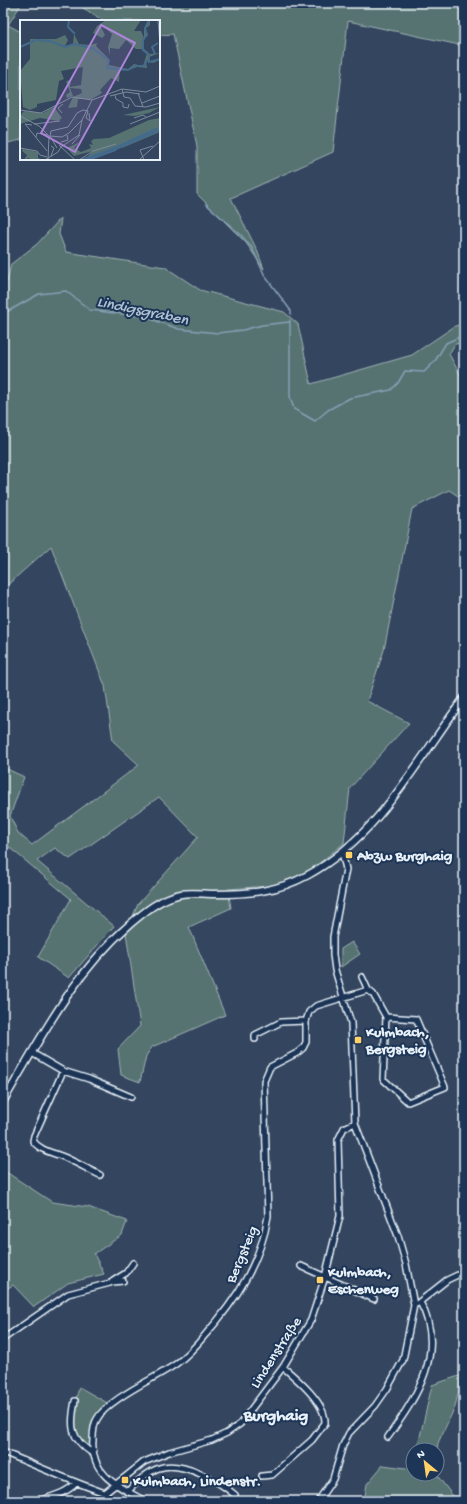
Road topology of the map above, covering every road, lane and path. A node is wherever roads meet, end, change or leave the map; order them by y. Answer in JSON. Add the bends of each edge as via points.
{"nodes":[{"id":1,"x":464,"y":698,"type":"edge"},
{"id":2,"x":342,"y":853,"type":"junction"},
{"id":3,"x":362,"y":977,"type":"dead end"},
{"id":4,"x":368,"y":990,"type":"junction"},
{"id":5,"x":345,"y":998,"type":"junction"},
{"id":6,"x":386,"y":1017,"type":"junction"},
{"id":7,"x":306,"y":1021,"type":"junction"},
{"id":8,"x":255,"y":1039,"type":"dead end"},
{"id":9,"x":32,"y":1053,"type":"junction"},
{"id":10,"x":63,"y":1071,"type":"junction"},
{"id":11,"x":131,"y":1097,"type":"dead end"},
{"id":12,"x":3,"y":1102,"type":"edge"},
{"id":13,"x":355,"y":1123,"type":"junction"},
{"id":14,"x":100,"y":1175,"type":"dead end"},
{"id":15,"x":133,"y":1263,"type":"dead end"},
{"id":16,"x":301,"y":1266,"type":"dead end"},
{"id":17,"x":464,"y":1272,"type":"edge"},
{"id":18,"x":325,"y":1277,"type":"junction"},
{"id":19,"x":123,"y":1281,"type":"dead end"},
{"id":20,"x":110,"y":1283,"type":"junction"},
{"id":21,"x":374,"y":1298,"type":"dead end"},
{"id":22,"x":420,"y":1302,"type":"junction"},
{"id":23,"x":414,"y":1305,"type":"junction"},
{"id":24,"x":3,"y":1339,"type":"edge"},
{"id":25,"x":283,"y":1367,"type":"junction"},
{"id":26,"x":75,"y":1401,"type":"dead end"},
{"id":27,"x":388,"y":1437,"type":"dead end"},
{"id":28,"x":3,"y":1452,"type":"edge"},
{"id":29,"x":92,"y":1453,"type":"junction"},
{"id":30,"x":262,"y":1476,"type":"dead end"},
{"id":31,"x":76,"y":1483,"type":"junction"},
{"id":32,"x":114,"y":1485,"type":"junction"},
{"id":33,"x":128,"y":1492,"type":"junction"},
{"id":34,"x":105,"y":1493,"type":"junction"},
{"id":35,"x":235,"y":1495,"type":"dead end"},
{"id":36,"x":38,"y":1501,"type":"edge"},
{"id":37,"x":101,"y":1501,"type":"edge"},
{"id":38,"x":145,"y":1501,"type":"edge"},
{"id":39,"x":318,"y":1501,"type":"edge"}],
"edges":[{"from":1,"to":2,"type":"street","via":[[376,820]]},
{"from":2,"to":5,"type":"street","via":[[346,869],[333,937],[333,955],[335,970]]},
{"from":2,"to":9,"type":"street","via":[[309,875],[281,888],[251,893],[182,894],[165,899],[142,913],[109,942],[71,990]]},
{"from":3,"to":4,"type":"street"},
{"from":4,"to":5,"type":"street"},
{"from":4,"to":6,"type":"street"},
{"from":5,"to":7,"type":"street","via":[[316,1006],[309,1012]]},
{"from":5,"to":13,"type":"street","via":[[351,1023]]},
{"from":6,"to":6,"type":"street","via":[[383,1079],[408,1102],[444,1087],[416,1019]]},
{"from":7,"to":8,"type":"street","via":[[281,1022],[255,1036]]},
{"from":7,"to":29,"type":"street","name":"Bergsteig","via":[[306,1042],[303,1048],[270,1067],[264,1080],[268,1216],[265,1236],[249,1274],[222,1315],[189,1352],[176,1364],[100,1414],[94,1427]]},
{"from":9,"to":10,"type":"street"},
{"from":9,"to":12,"type":"street"},
{"from":10,"to":11,"type":"street"},
{"from":10,"to":14,"type":"street","via":[[33,1141],[48,1152]]},
{"from":13,"to":18,"type":"street","name":"Lindenstraße","via":[[344,1128],[338,1140],[340,1216]]},
{"from":13,"to":23,"type":"street","via":[[398,1236],[408,1270]]},
{"from":15,"to":20,"type":"street","via":[[126,1273]]},
{"from":16,"to":18,"type":"street"},
{"from":17,"to":22,"type":"street","via":[[446,1280]]},
{"from":18,"to":21,"type":"street"},
{"from":18,"to":25,"type":"street","name":"Lindenstraße","via":[[311,1320]]},
{"from":19,"to":20,"type":"street"},
{"from":20,"to":24,"type":"street","via":[[68,1294]]},
{"from":22,"to":23,"type":"street"},
{"from":22,"to":27,"type":"street","via":[[431,1329],[430,1356],[425,1376],[408,1411]]},
{"from":23,"to":39,"type":"street","via":[[403,1360],[375,1406],[349,1433],[333,1479]]},
{"from":25,"to":30,"type":"street","via":[[319,1403],[324,1410],[325,1423],[312,1440],[272,1475]]},
{"from":25,"to":32,"type":"street","name":"Lindenstraße","via":[[240,1424],[212,1440],[152,1458]]},
{"from":26,"to":29,"type":"street","via":[[74,1433],[78,1442]]},
{"from":28,"to":31,"type":"street"},
{"from":29,"to":32,"type":"street","via":[[104,1475]]},
{"from":31,"to":34,"type":"street"},
{"from":31,"to":36,"type":"street","via":[[73,1487]]},
{"from":32,"to":33,"type":"street"},
{"from":32,"to":34,"type":"street","name":"Lindenstraße"},
{"from":33,"to":35,"type":"street","via":[[152,1471],[169,1466],[197,1473],[225,1486]]},
{"from":33,"to":38,"type":"street"},
{"from":34,"to":37,"type":"street"}]}
